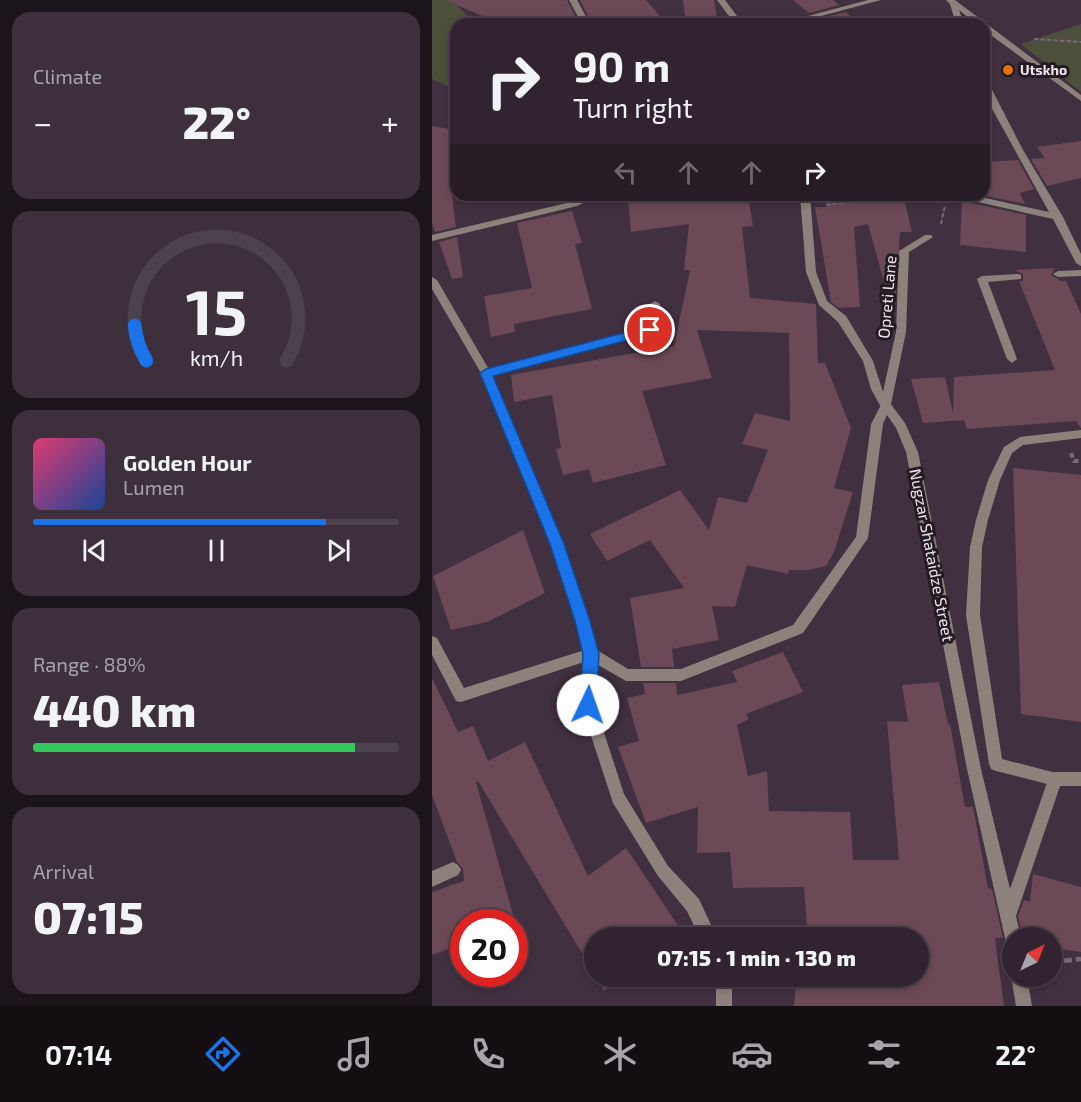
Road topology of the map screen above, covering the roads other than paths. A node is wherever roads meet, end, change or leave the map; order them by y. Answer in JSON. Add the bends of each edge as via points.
{"nodes":[{"id":1,"x":573,"y":0,"type":"edge"},
{"id":2,"x":721,"y":0,"type":"edge"},
{"id":3,"x":877,"y":0,"type":"edge"},
{"id":4,"x":952,"y":2,"type":"edge"},
{"id":5,"x":583,"y":18,"type":"edge"},
{"id":6,"x":735,"y":18,"type":"edge"},
{"id":7,"x":811,"y":18,"type":"edge"},
{"id":8,"x":958,"y":18,"type":"edge"},
{"id":9,"x":973,"y":18,"type":"edge"},
{"id":10,"x":990,"y":31,"type":"edge"},
{"id":11,"x":990,"y":96,"type":"edge"},
{"id":12,"x":1081,"y":99,"type":"edge"},
{"id":13,"x":581,"y":201,"type":"edge"},
{"id":14,"x":806,"y":201,"type":"edge"},
{"id":15,"x":987,"y":201,"type":"edge"},
{"id":16,"x":1058,"y":217,"type":"junction"},
{"id":17,"x":928,"y":237,"type":"road end"},
{"id":18,"x":432,"y":238,"type":"edge"},
{"id":19,"x":1081,"y":263,"type":"edge"},
{"id":20,"x":1081,"y":273,"type":"edge"},
{"id":21,"x":1058,"y":274,"type":"dead end"},
{"id":22,"x":1018,"y":277,"type":"dead end"},
{"id":23,"x":432,"y":280,"type":"edge"},
{"id":24,"x":655,"y":304,"type":"dead end"},
{"id":25,"x":1012,"y":359,"type":"dead end"},
{"id":26,"x":486,"y":373,"type":"junction"},
{"id":27,"x":886,"y":406,"type":"junction"},
{"id":28,"x":1081,"y":434,"type":"edge"},
{"id":29,"x":432,"y":642,"type":"edge"},
{"id":30,"x":591,"y":654,"type":"junction"},
{"id":31,"x":1054,"y":778,"type":"junction"},
{"id":32,"x":1081,"y":779,"type":"edge"},
{"id":33,"x":453,"y":870,"type":"dead end"},
{"id":34,"x":432,"y":879,"type":"edge"},
{"id":35,"x":1009,"y":912,"type":"junction"},
{"id":36,"x":704,"y":927,"type":"edge"},
{"id":37,"x":1011,"y":927,"type":"edge"},
{"id":38,"x":724,"y":987,"type":"edge"},
{"id":39,"x":1021,"y":987,"type":"edge"},
{"id":40,"x":724,"y":1006,"type":"edge"},
{"id":41,"x":1024,"y":1006,"type":"edge"}],
"edges":[{"from":1,"to":5,"type":"street"},
{"from":2,"to":6,"type":"street"},
{"from":3,"to":7,"type":"street"},
{"from":4,"to":8,"type":"street"},
{"from":4,"to":9,"type":"street"},
{"from":10,"to":12,"type":"street"},
{"from":11,"to":16,"type":"street"},
{"from":13,"to":18,"type":"street"},
{"from":14,"to":27,"type":"street","name":"Nugzar Shataidze Street","via":[[811,272],[823,303],[842,319],[868,361]]},
{"from":15,"to":16,"type":"street"},
{"from":16,"to":19,"type":"street"},
{"from":17,"to":27,"type":"street","name":"Opreti Lane","via":[[904,251],[901,332]]},
{"from":20,"to":21,"type":"street"},
{"from":22,"to":25,"type":"street","via":[[982,279]]},
{"from":23,"to":26,"type":"street"},
{"from":24,"to":26,"type":"street","via":[[650,330]]},
{"from":26,"to":30,"type":"street","via":[[557,544]]},
{"from":27,"to":30,"type":"street","via":[[877,424],[862,538],[798,629],[681,675],[626,675]]},
{"from":27,"to":35,"type":"street","name":"Nugzar Shataidze Street","via":[[902,426],[912,452],[974,770]]},
{"from":28,"to":31,"type":"street","via":[[1020,441],[1008,450],[994,480],[976,547],[973,615],[996,764]]},
{"from":29,"to":30,"type":"street","via":[[461,696]]},
{"from":30,"to":36,"type":"street","via":[[588,705],[618,798],[663,871],[693,905]]},
{"from":31,"to":32,"type":"street"},
{"from":31,"to":35,"type":"street"},
{"from":33,"to":34,"type":"street"},
{"from":35,"to":37,"type":"street","name":"Nugzar Shataidze Street"},
{"from":38,"to":40,"type":"street"},
{"from":39,"to":41,"type":"street"}]}
